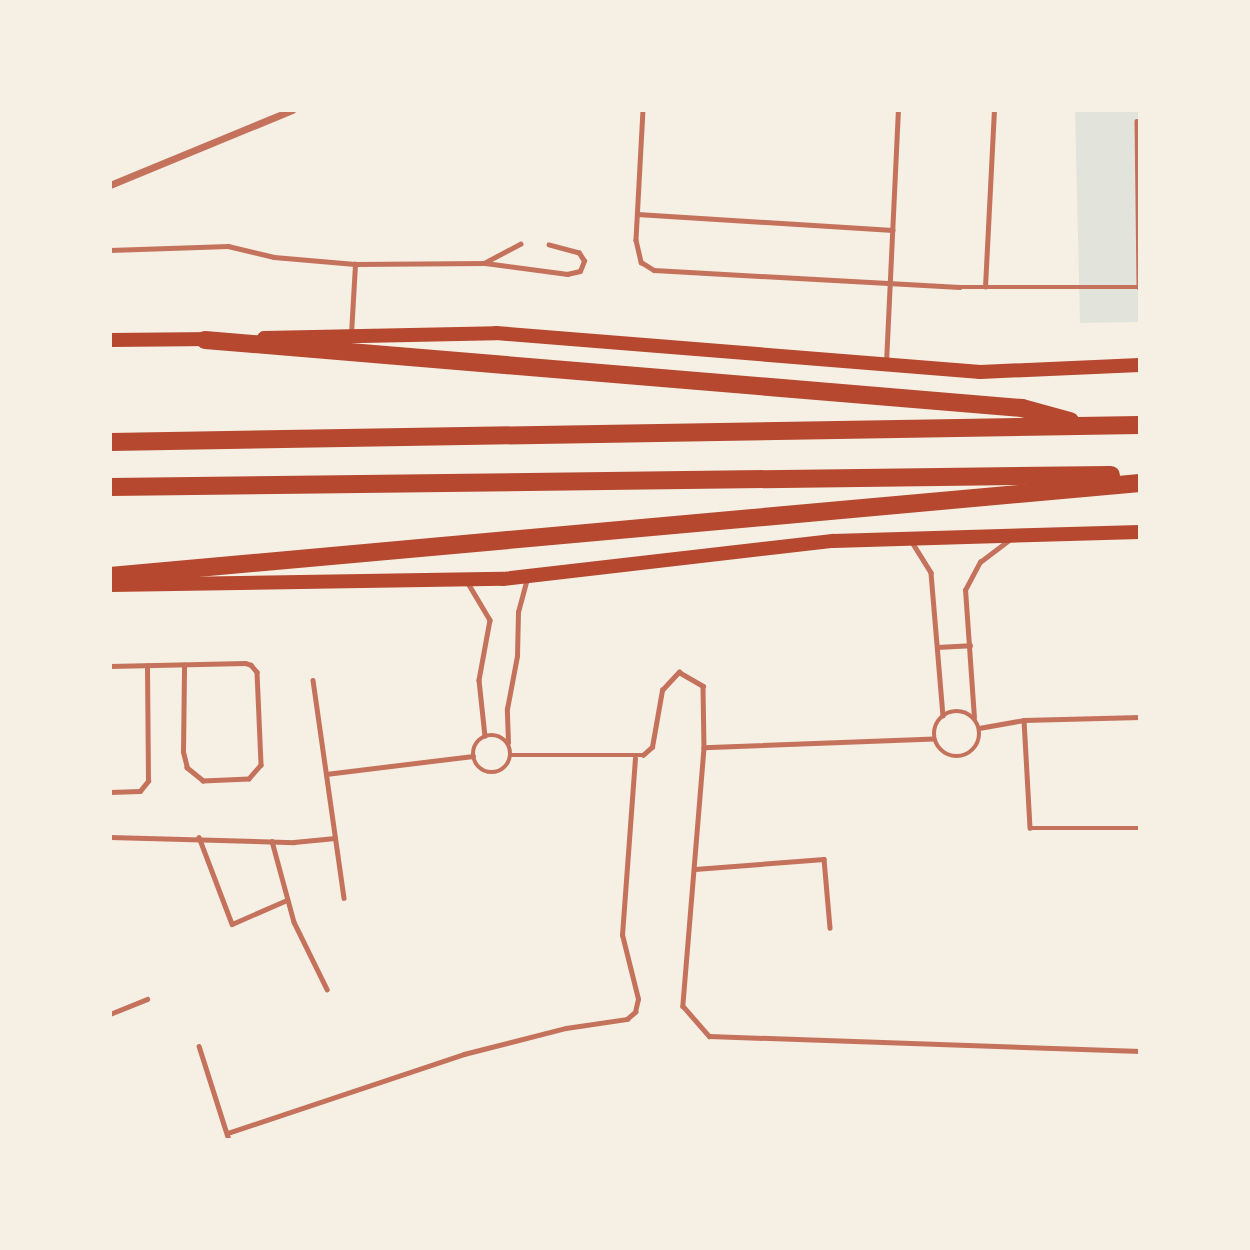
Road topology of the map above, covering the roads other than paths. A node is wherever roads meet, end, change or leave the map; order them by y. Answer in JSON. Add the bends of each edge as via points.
{"nodes":[{"id":1,"x":292,"y":110,"type":"edge"},
{"id":2,"x":643,"y":110,"type":"edge"},
{"id":3,"x":898,"y":110,"type":"edge"},
{"id":4,"x":994,"y":110,"type":"edge"},
{"id":5,"x":1137,"y":121,"type":"dead end"},
{"id":6,"x":110,"y":185,"type":"edge"},
{"id":7,"x":637,"y":214,"type":"junction"},
{"id":8,"x":893,"y":230,"type":"junction"},
{"id":9,"x":521,"y":243,"type":"dead end"},
{"id":10,"x":549,"y":245,"type":"dead end"},
{"id":11,"x":110,"y":250,"type":"edge"},
{"id":12,"x":485,"y":263,"type":"junction"},
{"id":13,"x":355,"y":264,"type":"junction"},
{"id":14,"x":890,"y":285,"type":"junction"},
{"id":15,"x":985,"y":287,"type":"junction"},
{"id":16,"x":1139,"y":288,"type":"edge"},
{"id":17,"x":110,"y":340,"type":"edge"},
{"id":18,"x":205,"y":340,"type":"joint"},
{"id":19,"x":350,"y":344,"type":"junction"},
{"id":20,"x":886,"y":364,"type":"junction"},
{"id":21,"x":1140,"y":365,"type":"edge"},
{"id":22,"x":1140,"y":425,"type":"edge"},
{"id":23,"x":1090,"y":426,"type":"junction"},
{"id":24,"x":110,"y":442,"type":"edge"},
{"id":25,"x":1140,"y":475,"type":"edge"},
{"id":26,"x":1140,"y":484,"type":"edge"},
{"id":27,"x":110,"y":486,"type":"edge"},
{"id":28,"x":1140,"y":532,"type":"edge"},
{"id":29,"x":1017,"y":535,"type":"junction"},
{"id":30,"x":910,"y":538,"type":"junction"},
{"id":31,"x":110,"y":576,"type":"edge"},
{"id":32,"x":528,"y":576,"type":"junction"},
{"id":33,"x":466,"y":579,"type":"junction"},
{"id":34,"x":110,"y":585,"type":"edge"},
{"id":35,"x":970,"y":645,"type":"junction"},
{"id":36,"x":937,"y":647,"type":"junction"},
{"id":37,"x":184,"y":665,"type":"junction"},
{"id":38,"x":110,"y":666,"type":"edge"},
{"id":39,"x":147,"y":666,"type":"junction"},
{"id":40,"x":313,"y":680,"type":"dead end"},
{"id":41,"x":943,"y":715,"type":"junction"},
{"id":42,"x":1140,"y":717,"type":"edge"},
{"id":43,"x":974,"y":718,"type":"junction"},
{"id":44,"x":1024,"y":720,"type":"junction"},
{"id":45,"x":979,"y":728,"type":"junction"},
{"id":46,"x":485,"y":736,"type":"junction"},
{"id":47,"x":934,"y":739,"type":"junction"},
{"id":48,"x":508,"y":743,"type":"junction"},
{"id":49,"x":704,"y":748,"type":"junction"},
{"id":50,"x":511,"y":755,"type":"junction"},
{"id":51,"x":473,"y":756,"type":"junction"},
{"id":52,"x":635,"y":758,"type":"junction"},
{"id":53,"x":326,"y":774,"type":"junction"},
{"id":54,"x":110,"y":792,"type":"edge"},
{"id":55,"x":1140,"y":828,"type":"edge"},
{"id":56,"x":110,"y":837,"type":"edge"},
{"id":57,"x":199,"y":837,"type":"junction"},
{"id":58,"x":335,"y":838,"type":"junction"},
{"id":59,"x":272,"y":841,"type":"junction"},
{"id":60,"x":695,"y":869,"type":"junction"},
{"id":61,"x":344,"y":898,"type":"dead end"},
{"id":62,"x":287,"y":900,"type":"junction"},
{"id":63,"x":830,"y":928,"type":"dead end"},
{"id":64,"x":327,"y":989,"type":"dead end"},
{"id":65,"x":146,"y":999,"type":"dead end"},
{"id":66,"x":110,"y":1013,"type":"edge"},
{"id":67,"x":199,"y":1046,"type":"dead end"},
{"id":68,"x":1140,"y":1051,"type":"edge"},
{"id":69,"x":228,"y":1133,"type":"junction"},
{"id":70,"x":229,"y":1140,"type":"edge"}],
"edges":[{"from":1,"to":6,"type":"street"},
{"from":2,"to":7,"type":"lane"},
{"from":3,"to":8,"type":"lane"},
{"from":4,"to":15,"type":"lane"},
{"from":5,"to":16,"type":"lane"},
{"from":7,"to":8,"type":"lane"},
{"from":7,"to":14,"type":"lane","via":[[638,254],[654,270]]},
{"from":8,"to":14,"type":"lane"},
{"from":9,"to":12,"type":"lane"},
{"from":10,"to":12,"type":"lane","via":[[579,253],[584,261],[580,271],[566,274]]},
{"from":11,"to":13,"type":"lane","via":[[228,246],[274,257]]},
{"from":12,"to":13,"type":"lane"},
{"from":13,"to":19,"type":"lane"},
{"from":14,"to":15,"type":"lane"},
{"from":14,"to":20,"type":"lane"},
{"from":15,"to":16,"type":"lane"},
{"from":17,"to":18,"type":"main road"},
{"from":18,"to":19,"type":"highway"},
{"from":19,"to":20,"type":"main road","via":[[496,334]]},
{"from":19,"to":23,"type":"highway","via":[[1022,408]]},
{"from":20,"to":21,"type":"main road","via":[[980,372]]},
{"from":22,"to":23,"type":"highway"},
{"from":23,"to":24,"type":"highway"},
{"from":25,"to":27,"type":"highway"},
{"from":26,"to":31,"type":"highway"},
{"from":28,"to":29,"type":"main road"},
{"from":29,"to":30,"type":"main road"},
{"from":29,"to":35,"type":"lane","via":[[980,562],[965,590]]},
{"from":30,"to":32,"type":"main road","via":[[833,541]]},
{"from":30,"to":36,"type":"lane","via":[[931,573]]},
{"from":32,"to":33,"type":"main road"},
{"from":32,"to":48,"type":"lane","via":[[517,612]]},
{"from":33,"to":34,"type":"main road"},
{"from":33,"to":46,"type":"lane","via":[[490,620],[479,680]]},
{"from":35,"to":36,"type":"lane"},
{"from":35,"to":43,"type":"lane"},
{"from":36,"to":41,"type":"lane"},
{"from":37,"to":37,"type":"lane","via":[[245,663],[257,673],[261,765],[249,779],[203,781],[187,768],[183,752]]},
{"from":37,"to":39,"type":"lane"},
{"from":38,"to":39,"type":"lane"},
{"from":39,"to":54,"type":"lane","via":[[148,781],[140,791]]},
{"from":40,"to":53,"type":"lane"},
{"from":41,"to":43,"type":"lane","via":[[962,711]]},
{"from":41,"to":47,"type":"lane","via":[[935,726]]},
{"from":42,"to":44,"type":"lane"},
{"from":43,"to":45,"type":"lane"},
{"from":44,"to":45,"type":"lane"},
{"from":44,"to":55,"type":"lane","via":[[1030,828]]},
{"from":45,"to":47,"type":"lane","via":[[977,747],[965,756],[942,753]]},
{"from":46,"to":48,"type":"lane","via":[[500,736]]},
{"from":46,"to":51,"type":"lane","via":[[476,744]]},
{"from":47,"to":49,"type":"lane"},
{"from":48,"to":50,"type":"lane"},
{"from":49,"to":52,"type":"lane","via":[[706,694],[699,681],[680,673],[662,690],[652,747]]},
{"from":49,"to":60,"type":"lane"},
{"from":50,"to":51,"type":"lane","via":[[504,769],[493,773],[478,766]]},
{"from":50,"to":52,"type":"lane"},
{"from":51,"to":53,"type":"lane"},
{"from":52,"to":69,"type":"lane","via":[[622,935],[638,999],[635,1012],[626,1019],[566,1028],[464,1054]]},
{"from":53,"to":58,"type":"lane"},
{"from":56,"to":57,"type":"lane"},
{"from":57,"to":59,"type":"lane"},
{"from":57,"to":62,"type":"lane","via":[[232,923]]},
{"from":58,"to":59,"type":"lane"},
{"from":58,"to":61,"type":"lane"},
{"from":59,"to":62,"type":"lane"},
{"from":60,"to":63,"type":"lane","via":[[824,859]]},
{"from":60,"to":68,"type":"lane","via":[[683,1006],[709,1036]]},
{"from":62,"to":64,"type":"lane"},
{"from":65,"to":66,"type":"lane"},
{"from":67,"to":69,"type":"lane"},
{"from":69,"to":70,"type":"lane"}]}
